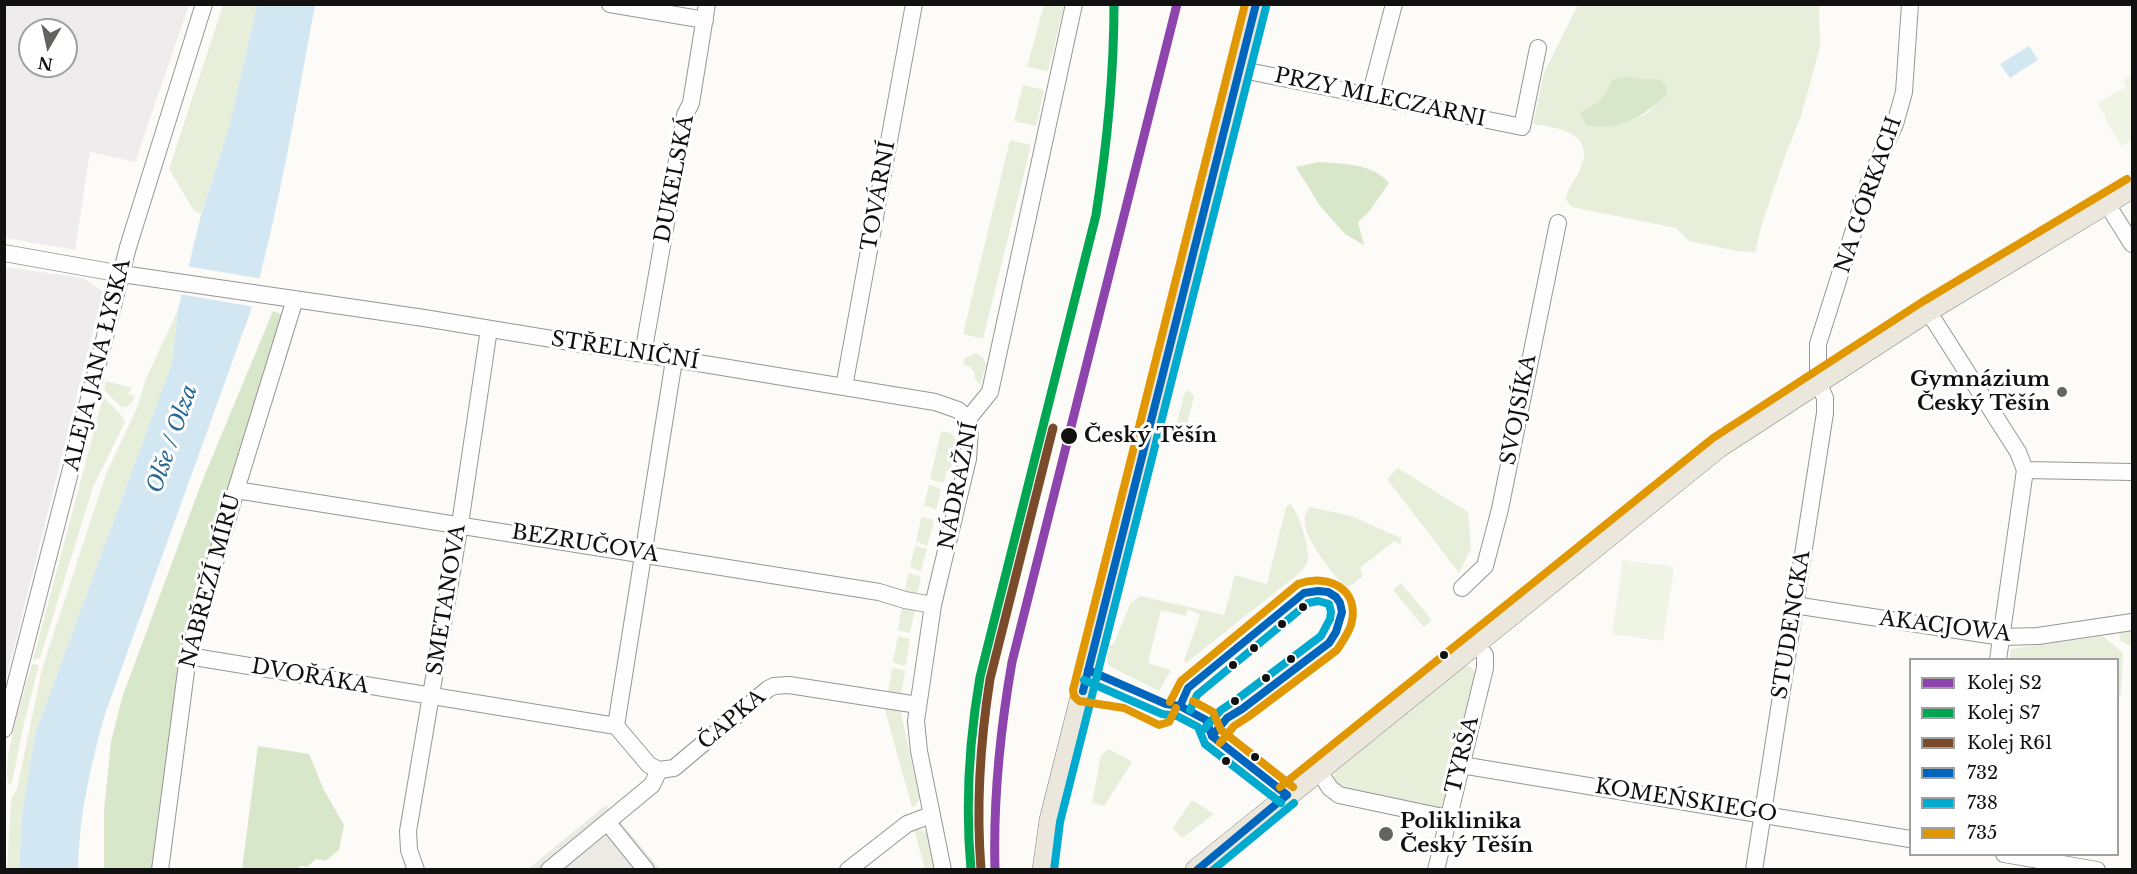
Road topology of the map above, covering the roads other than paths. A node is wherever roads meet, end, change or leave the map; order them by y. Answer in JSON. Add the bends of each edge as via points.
{"nodes":[{"id":1,"x":204,"y":4,"type":"edge"},
{"id":2,"x":610,"y":4,"type":"edge"},
{"id":3,"x":914,"y":4,"type":"edge"},
{"id":4,"x":1074,"y":4,"type":"edge"},
{"id":5,"x":1256,"y":4,"type":"edge"},
{"id":6,"x":1394,"y":4,"type":"edge"},
{"id":7,"x":1910,"y":4,"type":"edge"},
{"id":8,"x":706,"y":12,"type":"edge"},
{"id":9,"x":1538,"y":48,"type":"dead end"},
{"id":10,"x":1239,"y":69,"type":"junction"},
{"id":11,"x":1370,"y":96,"type":"junction"},
{"id":12,"x":2133,"y":188,"type":"edge"},
{"id":13,"x":2111,"y":211,"type":"junction"},
{"id":14,"x":1558,"y":223,"type":"dead end"},
{"id":15,"x":2133,"y":244,"type":"edge"},
{"id":16,"x":4,"y":253,"type":"edge"},
{"id":17,"x":122,"y":274,"type":"junction"},
{"id":18,"x":295,"y":299,"type":"junction"},
{"id":19,"x":1928,"y":311,"type":"junction"},
{"id":20,"x":489,"y":330,"type":"junction"},
{"id":21,"x":643,"y":354,"type":"junction"},
{"id":22,"x":674,"y":360,"type":"junction"},
{"id":23,"x":1818,"y":382,"type":"junction"},
{"id":24,"x":844,"y":387,"type":"junction"},
{"id":25,"x":968,"y":419,"type":"junction"},
{"id":26,"x":2025,"y":470,"type":"junction"},
{"id":27,"x":2133,"y":472,"type":"edge"},
{"id":28,"x":236,"y":490,"type":"junction"},
{"id":29,"x":460,"y":524,"type":"junction"},
{"id":30,"x":643,"y":553,"type":"junction"},
{"id":31,"x":1462,"y":588,"type":"dead end"},
{"id":32,"x":933,"y":605,"type":"junction"},
{"id":33,"x":1794,"y":605,"type":"junction"},
{"id":34,"x":2133,"y":622,"type":"edge"},
{"id":35,"x":2002,"y":637,"type":"junction"},
{"id":36,"x":1475,"y":643,"type":"junction"},
{"id":37,"x":188,"y":656,"type":"junction"},
{"id":38,"x":1998,"y":658,"type":"edge"},
{"id":39,"x":431,"y":697,"type":"junction"},
{"id":40,"x":918,"y":705,"type":"junction"},
{"id":41,"x":616,"y":726,"type":"junction"},
{"id":42,"x":4,"y":729,"type":"edge"},
{"id":43,"x":1461,"y":765,"type":"junction"},
{"id":44,"x":659,"y":770,"type":"junction"},
{"id":45,"x":1318,"y":770,"type":"junction"},
{"id":46,"x":1763,"y":814,"type":"junction"},
{"id":47,"x":931,"y":815,"type":"junction"},
{"id":48,"x":1448,"y":818,"type":"junction"},
{"id":49,"x":608,"y":823,"type":"junction"},
{"id":50,"x":1909,"y":839,"type":"edge"},
{"id":51,"x":2011,"y":856,"type":"edge"},
{"id":52,"x":160,"y":870,"type":"edge"},
{"id":53,"x":416,"y":870,"type":"edge"},
{"id":54,"x":549,"y":870,"type":"edge"},
{"id":55,"x":646,"y":870,"type":"edge"},
{"id":56,"x":848,"y":870,"type":"edge"},
{"id":57,"x":943,"y":870,"type":"edge"},
{"id":58,"x":1043,"y":870,"type":"edge"},
{"id":59,"x":1196,"y":870,"type":"edge"},
{"id":60,"x":1436,"y":870,"type":"edge"},
{"id":61,"x":1754,"y":870,"type":"edge"},
{"id":62,"x":2097,"y":870,"type":"edge"}],
"edges":[{"from":1,"to":17,"type":"street","name":"ALEJA JANA ŁYSKA"},
{"from":2,"to":8,"type":"street"},
{"from":3,"to":24,"type":"street","name":"TOVÁRNÍ"},
{"from":4,"to":25,"type":"street","name":"NÁDRAŽNÍ","via":[[990,392]]},
{"from":5,"to":10,"type":"main road"},
{"from":6,"to":11,"type":"street"},
{"from":7,"to":23,"type":"street","name":"NA GÓRKACH","via":[[1904,92],[1870,179],[1818,344]]},
{"from":8,"to":21,"type":"street","name":"DUKELSKÁ"},
{"from":9,"to":11,"type":"street","name":"PRZY MLECZARNI","via":[[1522,128]]},
{"from":10,"to":11,"type":"street","name":"PRZY MLECZARNI"},
{"from":10,"to":58,"type":"main road","via":[[1050,820]]},
{"from":12,"to":13,"type":"main road"},
{"from":13,"to":15,"type":"street"},
{"from":13,"to":19,"type":"main road"},
{"from":14,"to":31,"type":"street","name":"SVOJSÍKA","via":[[1485,566]]},
{"from":16,"to":17,"type":"street","name":"STŘELNIČNÍ"},
{"from":17,"to":18,"type":"street","name":"STŘELNIČNÍ"},
{"from":17,"to":42,"type":"street","name":"ALEJA JANA ŁYSKA"},
{"from":18,"to":20,"type":"street","name":"STŘELNIČNÍ"},
{"from":18,"to":28,"type":"street","name":"NÁBŘEŽÍ MÍRU"},
{"from":19,"to":23,"type":"main road"},
{"from":19,"to":26,"type":"street","via":[[2018,452]]},
{"from":20,"to":21,"type":"street","name":"STŘELNIČNÍ"},
{"from":20,"to":29,"type":"street","name":"SMETANOVA"},
{"from":21,"to":22,"type":"street","name":"STŘELNIČNÍ"},
{"from":22,"to":24,"type":"street","name":"STŘELNIČNÍ"},
{"from":22,"to":30,"type":"street"},
{"from":23,"to":33,"type":"street","name":"STUDENCKA","via":[[1825,398],[1825,413]]},
{"from":23,"to":36,"type":"main road","via":[[1719,447]]},
{"from":24,"to":25,"type":"street","name":"STŘELNIČNÍ","via":[[935,402],[958,410]]},
{"from":25,"to":32,"type":"street","name":"NÁDRAŽNÍ","via":[[968,459]]},
{"from":26,"to":27,"type":"street"},
{"from":26,"to":35,"type":"street"},
{"from":28,"to":29,"type":"street","name":"BEZRUČOVA"},
{"from":28,"to":37,"type":"street","name":"NÁBŘEŽÍ MÍRU"},
{"from":29,"to":30,"type":"street","name":"BEZRUČOVA"},
{"from":29,"to":39,"type":"street","name":"SMETANOVA"},
{"from":30,"to":32,"type":"street","name":"BEZRUČOVA","via":[[879,592]]},
{"from":30,"to":41,"type":"street"},
{"from":32,"to":40,"type":"street","name":"NÁDRAŽNÍ"},
{"from":33,"to":35,"type":"street","name":"AKACJOWA"},
{"from":33,"to":46,"type":"street","name":"STUDENCKA"},
{"from":34,"to":35,"type":"street","name":"AKACJOWA","via":[[2038,636]]},
{"from":35,"to":38,"type":"street"},
{"from":36,"to":43,"type":"street","name":"TYRŠA","via":[[1485,655],[1485,668]]},
{"from":36,"to":45,"type":"main road"},
{"from":37,"to":39,"type":"street","name":"DVOŘÁKA"},
{"from":37,"to":52,"type":"street","name":"NÁBŘEŽÍ MÍRU"},
{"from":39,"to":41,"type":"street","name":"DVOŘÁKA"},
{"from":39,"to":53,"type":"street","name":"SMETANOVA","via":[[408,831]]},
{"from":40,"to":44,"type":"street","name":"ČAPKA","via":[[774,686],[674,768]]},
{"from":40,"to":47,"type":"street","name":"NÁDRAŽNÍ","via":[[917,737]]},
{"from":41,"to":44,"type":"street","via":[[649,765]]},
{"from":43,"to":46,"type":"street","name":"KOMEŃSKIEGO"},
{"from":43,"to":48,"type":"street","name":"TYRŠA"},
{"from":44,"to":49,"type":"street","via":[[652,785]]},
{"from":45,"to":48,"type":"street","via":[[1339,795]]},
{"from":45,"to":59,"type":"main road"},
{"from":46,"to":50,"type":"street","name":"KOMEŃSKIEGO"},
{"from":46,"to":61,"type":"street","name":"STUDENCKA"},
{"from":47,"to":56,"type":"street","via":[[907,824]]},
{"from":47,"to":57,"type":"street","name":"NÁDRAŽNÍ"},
{"from":48,"to":60,"type":"street","name":"TYRŠA"},
{"from":49,"to":54,"type":"street"},
{"from":49,"to":55,"type":"street"},
{"from":51,"to":62,"type":"street"}]}
